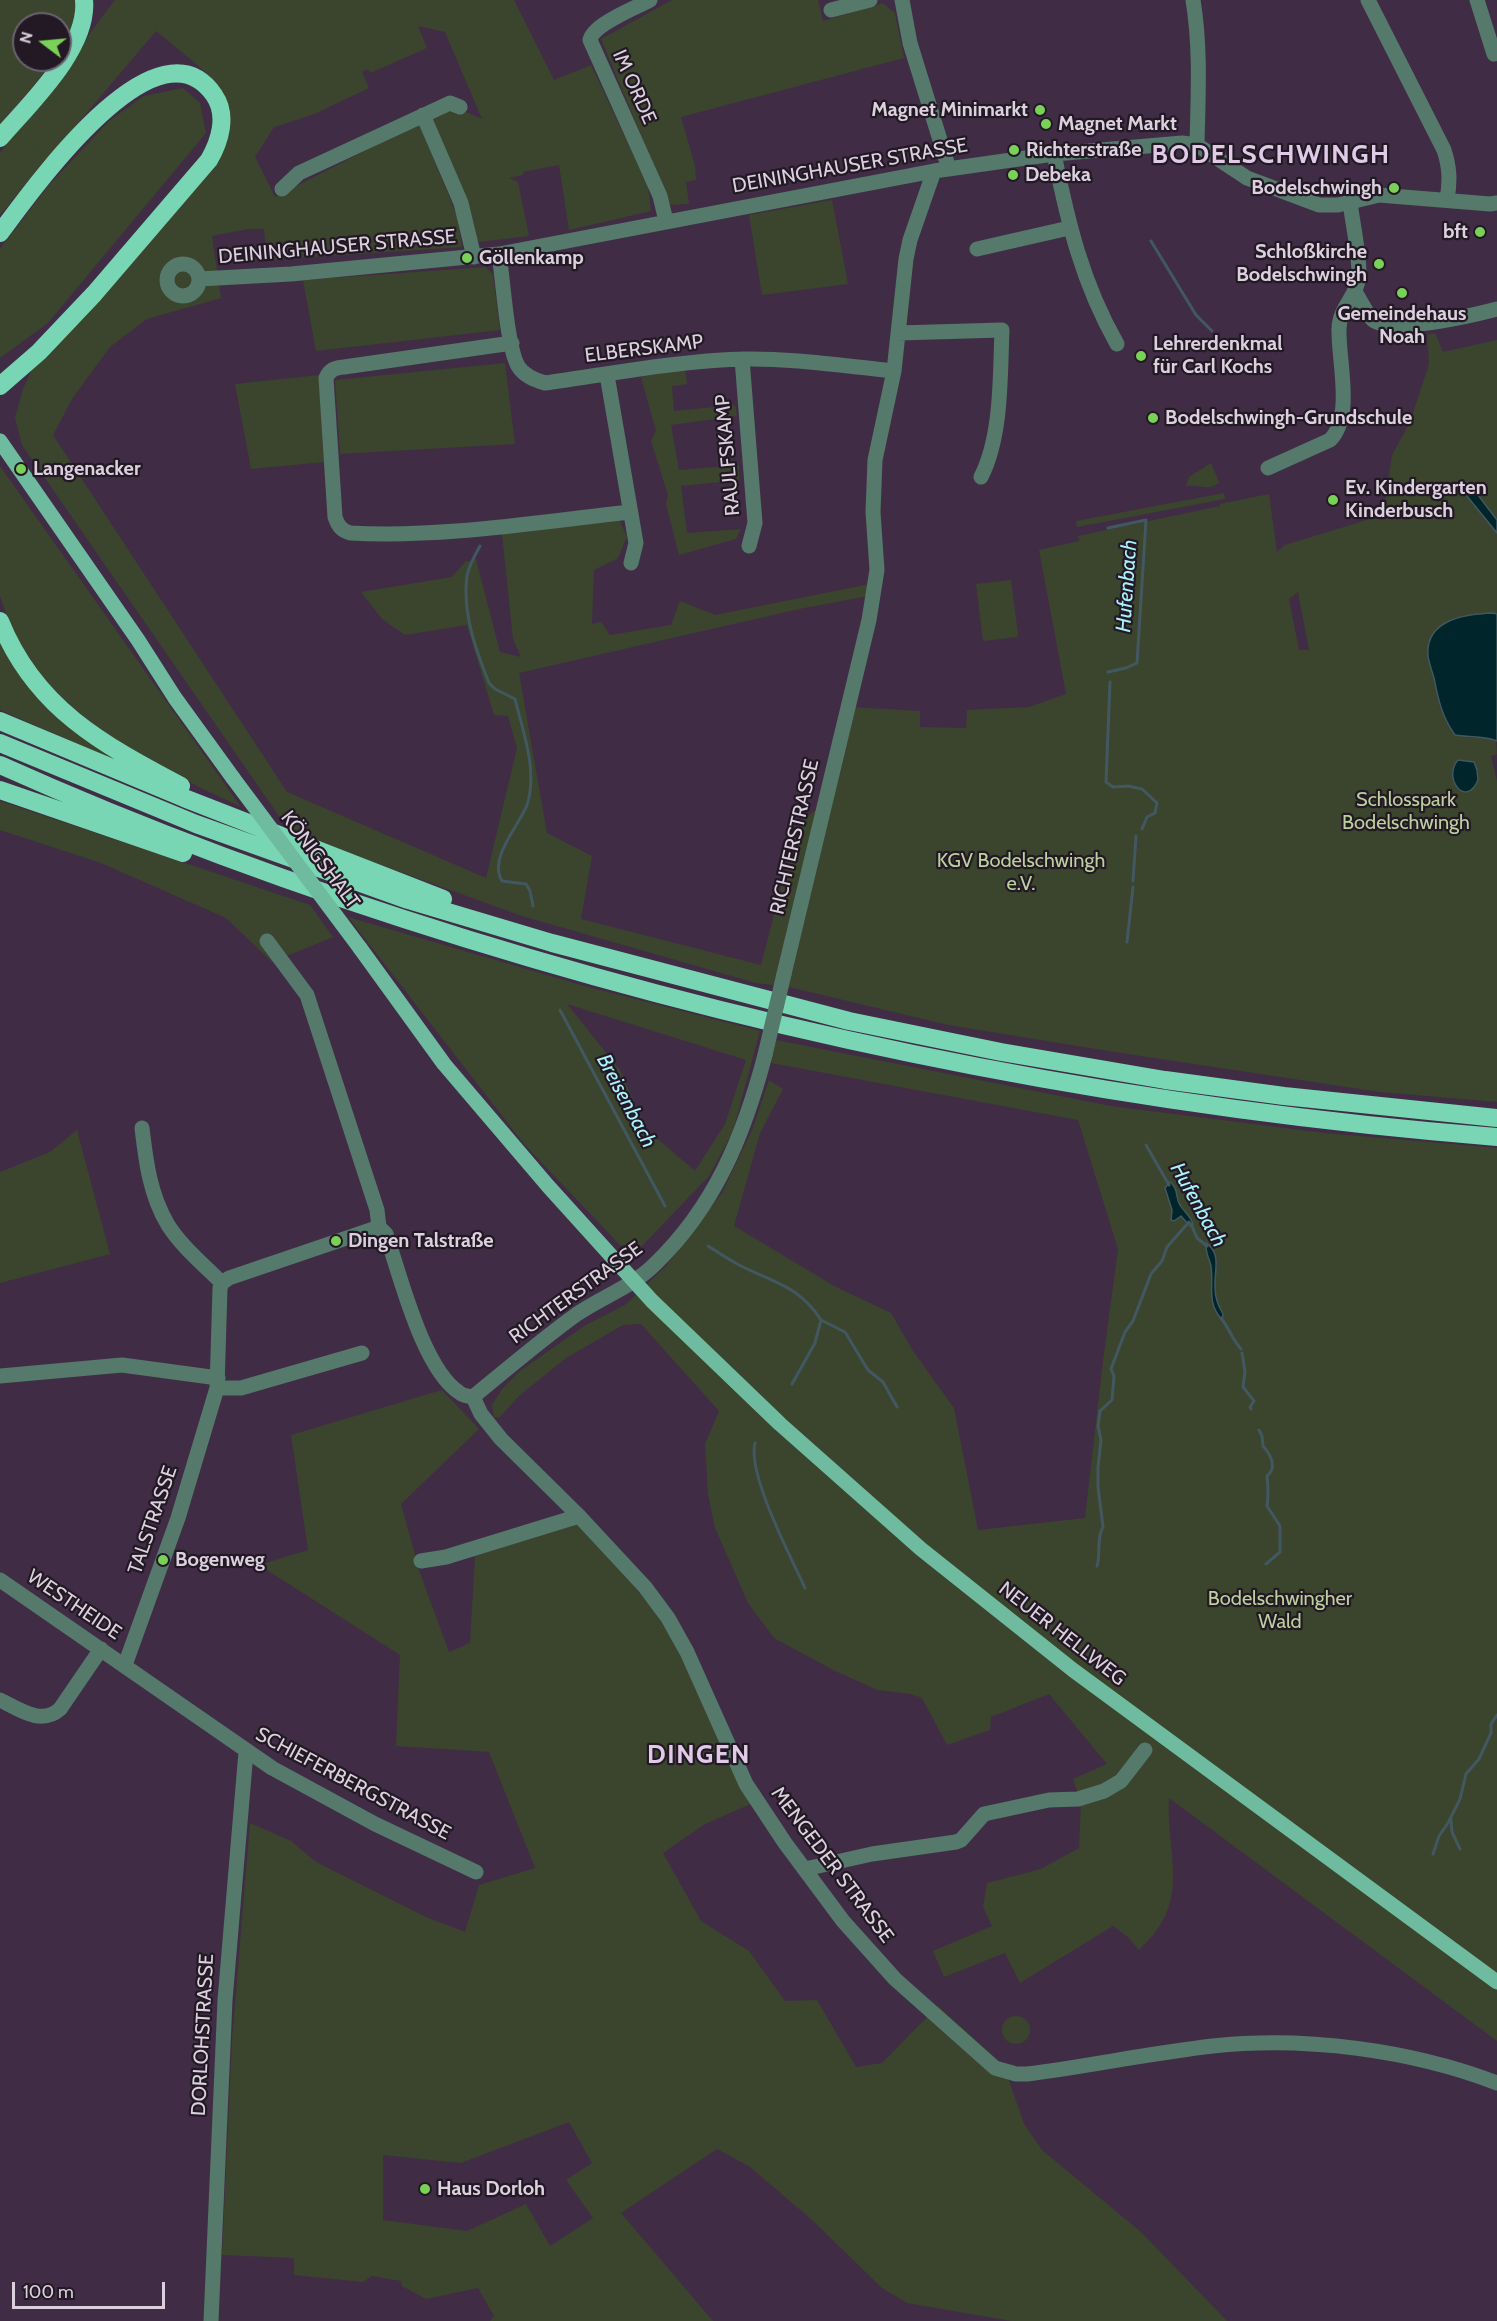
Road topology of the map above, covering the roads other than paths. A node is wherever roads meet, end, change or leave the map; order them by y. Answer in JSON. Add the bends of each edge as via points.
{"nodes":[{"id":1,"x":84,"y":0,"type":"edge"},
{"id":2,"x":651,"y":0,"type":"edge"},
{"id":3,"x":870,"y":0,"type":"edge"},
{"id":4,"x":902,"y":0,"type":"edge"},
{"id":5,"x":1193,"y":0,"type":"edge"},
{"id":6,"x":1368,"y":0,"type":"edge"},
{"id":7,"x":1478,"y":0,"type":"edge"},
{"id":8,"x":831,"y":10,"type":"dead end"},
{"id":9,"x":1494,"y":54,"type":"dead end"},
{"id":10,"x":460,"y":107,"type":"dead end"},
{"id":11,"x":423,"y":115,"type":"junction"},
{"id":12,"x":0,"y":138,"type":"edge"},
{"id":13,"x":1197,"y":145,"type":"junction"},
{"id":14,"x":1054,"y":154,"type":"junction"},
{"id":15,"x":941,"y":170,"type":"junction"},
{"id":16,"x":282,"y":189,"type":"dead end"},
{"id":17,"x":1447,"y":200,"type":"junction"},
{"id":18,"x":1350,"y":202,"type":"junction"},
{"id":19,"x":1497,"y":203,"type":"edge"},
{"id":20,"x":666,"y":221,"type":"junction"},
{"id":21,"x":1070,"y":228,"type":"junction"},
{"id":22,"x":0,"y":232,"type":"edge"},
{"id":23,"x":977,"y":249,"type":"dead end"},
{"id":24,"x":499,"y":254,"type":"junction"},
{"id":25,"x":474,"y":257,"type":"junction"},
{"id":26,"x":199,"y":279,"type":"dead end"},
{"id":27,"x":1355,"y":292,"type":"junction"},
{"id":28,"x":1497,"y":309,"type":"edge"},
{"id":29,"x":898,"y":333,"type":"junction"},
{"id":30,"x":512,"y":343,"type":"junction"},
{"id":31,"x":1117,"y":344,"type":"dead end"},
{"id":32,"x":742,"y":359,"type":"junction"},
{"id":33,"x":894,"y":371,"type":"junction"},
{"id":34,"x":607,"y":375,"type":"junction"},
{"id":35,"x":0,"y":386,"type":"edge"},
{"id":36,"x":0,"y":441,"type":"edge"},
{"id":37,"x":1268,"y":468,"type":"dead end"},
{"id":38,"x":981,"y":477,"type":"dead end"},
{"id":39,"x":630,"y":512,"type":"junction"},
{"id":40,"x":749,"y":546,"type":"dead end"},
{"id":41,"x":631,"y":563,"type":"dead end"},
{"id":42,"x":0,"y":621,"type":"edge"},
{"id":43,"x":0,"y":721,"type":"edge"},
{"id":44,"x":0,"y":743,"type":"edge"},
{"id":45,"x":0,"y":765,"type":"edge"},
{"id":46,"x":0,"y":784,"type":"edge"},
{"id":47,"x":0,"y":790,"type":"edge"},
{"id":48,"x":56,"y":808,"type":"junction"},
{"id":49,"x":234,"y":818,"type":"junction"},
{"id":50,"x":303,"y":886,"type":"junction"},
{"id":51,"x":267,"y":941,"type":"dead end"},
{"id":52,"x":552,"y":943,"type":"junction"},
{"id":53,"x":1497,"y":1118,"type":"edge"},
{"id":54,"x":142,"y":1128,"type":"dead end"},
{"id":55,"x":1497,"y":1137,"type":"edge"},
{"id":56,"x":379,"y":1227,"type":"junction"},
{"id":57,"x":634,"y":1282,"type":"junction"},
{"id":58,"x":222,"y":1283,"type":"junction"},
{"id":59,"x":362,"y":1353,"type":"dead end"},
{"id":60,"x":0,"y":1376,"type":"edge"},
{"id":61,"x":218,"y":1383,"type":"junction"},
{"id":62,"x":473,"y":1397,"type":"junction"},
{"id":63,"x":579,"y":1516,"type":"junction"},
{"id":64,"x":421,"y":1561,"type":"dead end"},
{"id":65,"x":0,"y":1580,"type":"edge"},
{"id":66,"x":101,"y":1649,"type":"junction"},
{"id":67,"x":125,"y":1665,"type":"junction"},
{"id":68,"x":0,"y":1700,"type":"edge"},
{"id":69,"x":1145,"y":1750,"type":"dead end"},
{"id":70,"x":246,"y":1752,"type":"junction"},
{"id":71,"x":805,"y":1869,"type":"junction"},
{"id":72,"x":477,"y":1872,"type":"dead end"},
{"id":73,"x":1497,"y":1982,"type":"edge"},
{"id":74,"x":1497,"y":2083,"type":"edge"},
{"id":75,"x":212,"y":2321,"type":"edge"}],
"edges":[{"from":1,"to":12,"type":"highway","via":[[82,23],[66,57]]},
{"from":2,"to":20,"type":"street","name":"IM ORDE","via":[[600,26],[591,33],[590,40],[660,196]]},
{"from":3,"to":8,"type":"street"},
{"from":4,"to":15,"type":"street"},
{"from":5,"to":13,"type":"street","via":[[1199,58]]},
{"from":6,"to":17,"type":"street","via":[[1444,150],[1449,163]]},
{"from":7,"to":9,"type":"street"},
{"from":10,"to":11,"type":"street","via":[[450,103]]},
{"from":11,"to":16,"type":"street","via":[[299,172]]},
{"from":11,"to":25,"type":"street","via":[[461,203]]},
{"from":13,"to":14,"type":"street","name":"DEININGHAUSER STRASSE"},
{"from":13,"to":18,"type":"street","via":[[1247,178],[1285,194],[1319,205]]},
{"from":14,"to":15,"type":"street","name":"DEININGHAUSER STRASSE"},
{"from":14,"to":21,"type":"street"},
{"from":15,"to":20,"type":"street","name":"DEININGHAUSER STRASSE"},
{"from":15,"to":29,"type":"street","name":"RICHTERSTRASSE","via":[[916,221],[906,259]]},
{"from":17,"to":18,"type":"street","via":[[1379,195]]},
{"from":17,"to":19,"type":"street"},
{"from":18,"to":27,"type":"street","via":[[1359,278]]},
{"from":20,"to":24,"type":"street","name":"DEININGHAUSER STRASSE"},
{"from":21,"to":23,"type":"street","via":[[997,239]]},
{"from":21,"to":31,"type":"street","via":[[1082,269]]},
{"from":22,"to":35,"type":"highway","via":[[64,151],[131,90],[146,81],[176,74],[198,80],[216,97],[221,130],[209,160],[72,317]]},
{"from":24,"to":25,"type":"street","name":"DEININGHAUSER STRASSE"},
{"from":24,"to":30,"type":"street","name":"ELBERSKAMP"},
{"from":25,"to":26,"type":"street","name":"DEININGHAUSER STRASSE"},
{"from":27,"to":28,"type":"street","via":[[1374,321],[1383,324],[1430,323]]},
{"from":27,"to":37,"type":"street","via":[[1344,306],[1339,324],[1343,394],[1335,436]]},
{"from":29,"to":33,"type":"street","name":"RICHTERSTRASSE"},
{"from":29,"to":38,"type":"street","via":[[1002,330],[990,459]]},
{"from":30,"to":34,"type":"street","name":"ELBERSKAMP","via":[[518,365],[536,381]]},
{"from":30,"to":39,"type":"street","via":[[344,367],[328,373],[338,526],[350,533],[425,532]]},
{"from":32,"to":33,"type":"street","name":"ELBERSKAMP"},
{"from":32,"to":34,"type":"street","name":"ELBERSKAMP"},
{"from":32,"to":40,"type":"street","name":"RAULFSKAMP","via":[[755,523]]},
{"from":33,"to":57,"type":"street","name":"RICHTERSTRASSE","bridge":true,"via":[[875,460],[877,570],[869,620],[750,1110],[718,1184],[668,1252]]},
{"from":34,"to":39,"type":"street"},
{"from":36,"to":57,"type":"main road","name":"KÖNIGSHALT","bridge":true,"via":[[175,698],[444,1064]]},
{"from":39,"to":41,"type":"street","via":[[636,543]]},
{"from":42,"to":49,"type":"highway","via":[[22,666],[46,697],[115,751]]},
{"from":43,"to":49,"type":"highway"},
{"from":44,"to":52,"type":"highway","via":[[237,840],[408,900]]},
{"from":45,"to":50,"type":"highway"},
{"from":46,"to":48,"type":"highway"},
{"from":47,"to":48,"type":"highway"},
{"from":48,"to":50,"type":"highway","via":[[189,855]]},
{"from":49,"to":52,"type":"highway","via":[[439,898],[528,927]]},
{"from":50,"to":55,"type":"highway","via":[[637,989],[892,1051],[1153,1098]]},
{"from":51,"to":56,"type":"street","name":"MENGEDER STRASSE","via":[[307,995],[377,1210]]},
{"from":52,"to":53,"type":"highway","via":[[849,1020],[1001,1052],[1284,1096]]},
{"from":54,"to":58,"type":"street","via":[[149,1179],[168,1225]]},
{"from":56,"to":58,"type":"street"},
{"from":56,"to":62,"type":"street","name":"MENGEDER STRASSE","via":[[386,1234],[422,1341],[449,1383],[461,1394]]},
{"from":57,"to":62,"type":"street","name":"RICHTERSTRASSE","via":[[579,1313]]},
{"from":57,"to":73,"type":"main road","name":"NEUER HELLWEG","via":[[780,1424],[930,1557],[1151,1729]]},
{"from":58,"to":61,"type":"street","name":"TALSTRASSE"},
{"from":59,"to":61,"type":"street","via":[[241,1388]]},
{"from":60,"to":61,"type":"street","via":[[122,1365]]},
{"from":61,"to":67,"type":"street","name":"TALSTRASSE","via":[[178,1518]]},
{"from":62,"to":63,"type":"street","name":"MENGEDER STRASSE","via":[[501,1439]]},
{"from":63,"to":64,"type":"street","via":[[468,1551]]},
{"from":63,"to":71,"type":"street","name":"MENGEDER STRASSE","via":[[645,1587],[668,1618],[746,1784]]},
{"from":65,"to":66,"type":"street","name":"WESTHEIDE"},
{"from":66,"to":67,"type":"street","name":"WESTHEIDE"},
{"from":66,"to":68,"type":"street","via":[[55,1714],[38,1717]]},
{"from":67,"to":70,"type":"street","name":"SCHIEFERBERGSTRASSE"},
{"from":69,"to":71,"type":"street","via":[[1121,1781],[1090,1796],[984,1814],[956,1842]]},
{"from":70,"to":72,"type":"street","name":"SCHIEFERBERGSTRASSE","via":[[366,1819]]},
{"from":70,"to":75,"type":"street","name":"DORLOHSTRASSE","via":[[225,2000]]},
{"from":71,"to":74,"type":"street","name":"MENGEDER STRASSE","via":[[876,1960],[1002,2072],[1027,2074],[1215,2046],[1298,2044],[1389,2054]]}]}
